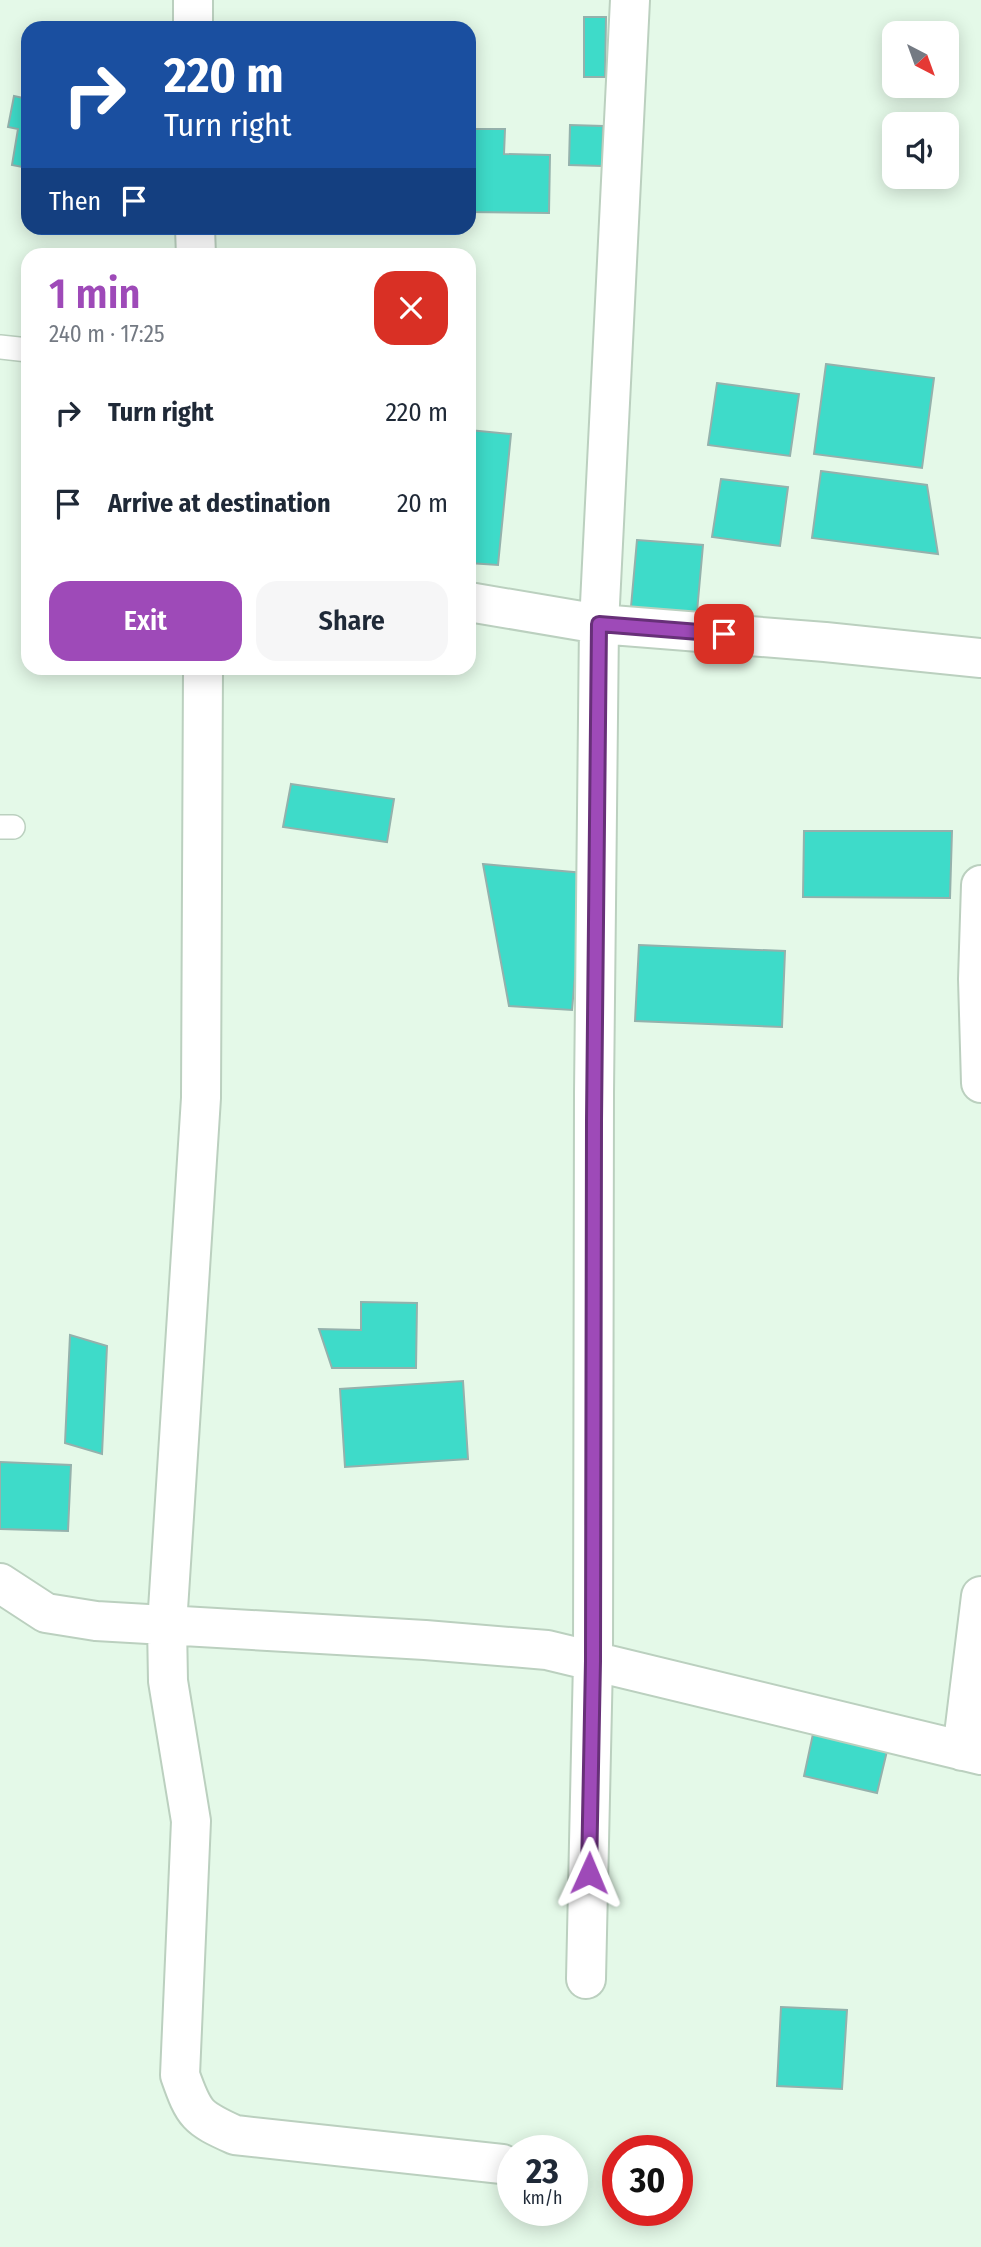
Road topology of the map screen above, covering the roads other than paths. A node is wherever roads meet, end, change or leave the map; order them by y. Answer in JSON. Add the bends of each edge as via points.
{"nodes":[{"id":1,"x":193,"y":0,"type":"edge"},
{"id":2,"x":630,"y":0,"type":"edge"},
{"id":3,"x":193,"y":21,"type":"edge"},
{"id":4,"x":0,"y":346,"type":"edge"},
{"id":5,"x":21,"y":350,"type":"edge"},
{"id":6,"x":476,"y":603,"type":"edge"},
{"id":7,"x":599,"y":624,"type":"junction"},
{"id":8,"x":981,"y":658,"type":"edge"},
{"id":9,"x":203,"y":675,"type":"edge"},
{"id":10,"x":981,"y":885,"type":"edge"},
{"id":11,"x":981,"y":1083,"type":"edge"},
{"id":12,"x":0,"y":1583,"type":"edge"},
{"id":13,"x":981,"y":1596,"type":"edge"},
{"id":14,"x":167,"y":1625,"type":"junction"},
{"id":15,"x":593,"y":1661,"type":"junction"},
{"id":16,"x":972,"y":1753,"type":"edge"},
{"id":17,"x":586,"y":1979,"type":"dead end"},
{"id":18,"x":497,"y":2163,"type":"edge"}],
"edges":[{"from":1,"to":3,"type":"street"},
{"from":2,"to":7,"type":"street"},
{"from":4,"to":5,"type":"lane"},
{"from":6,"to":7,"type":"street"},
{"from":7,"to":8,"type":"street"},
{"from":7,"to":15,"type":"street"},
{"from":9,"to":14,"type":"street","via":[[201,1098]]},
{"from":10,"to":11,"type":"street"},
{"from":12,"to":14,"type":"street","via":[[46,1613]]},
{"from":13,"to":16,"type":"street"},
{"from":14,"to":15,"type":"street","via":[[547,1650]]},
{"from":14,"to":18,"type":"street","via":[[169,1681],[191,1821],[180,2075],[197,2116],[235,2135]]},
{"from":15,"to":16,"type":"street"},
{"from":15,"to":17,"type":"street"}]}
